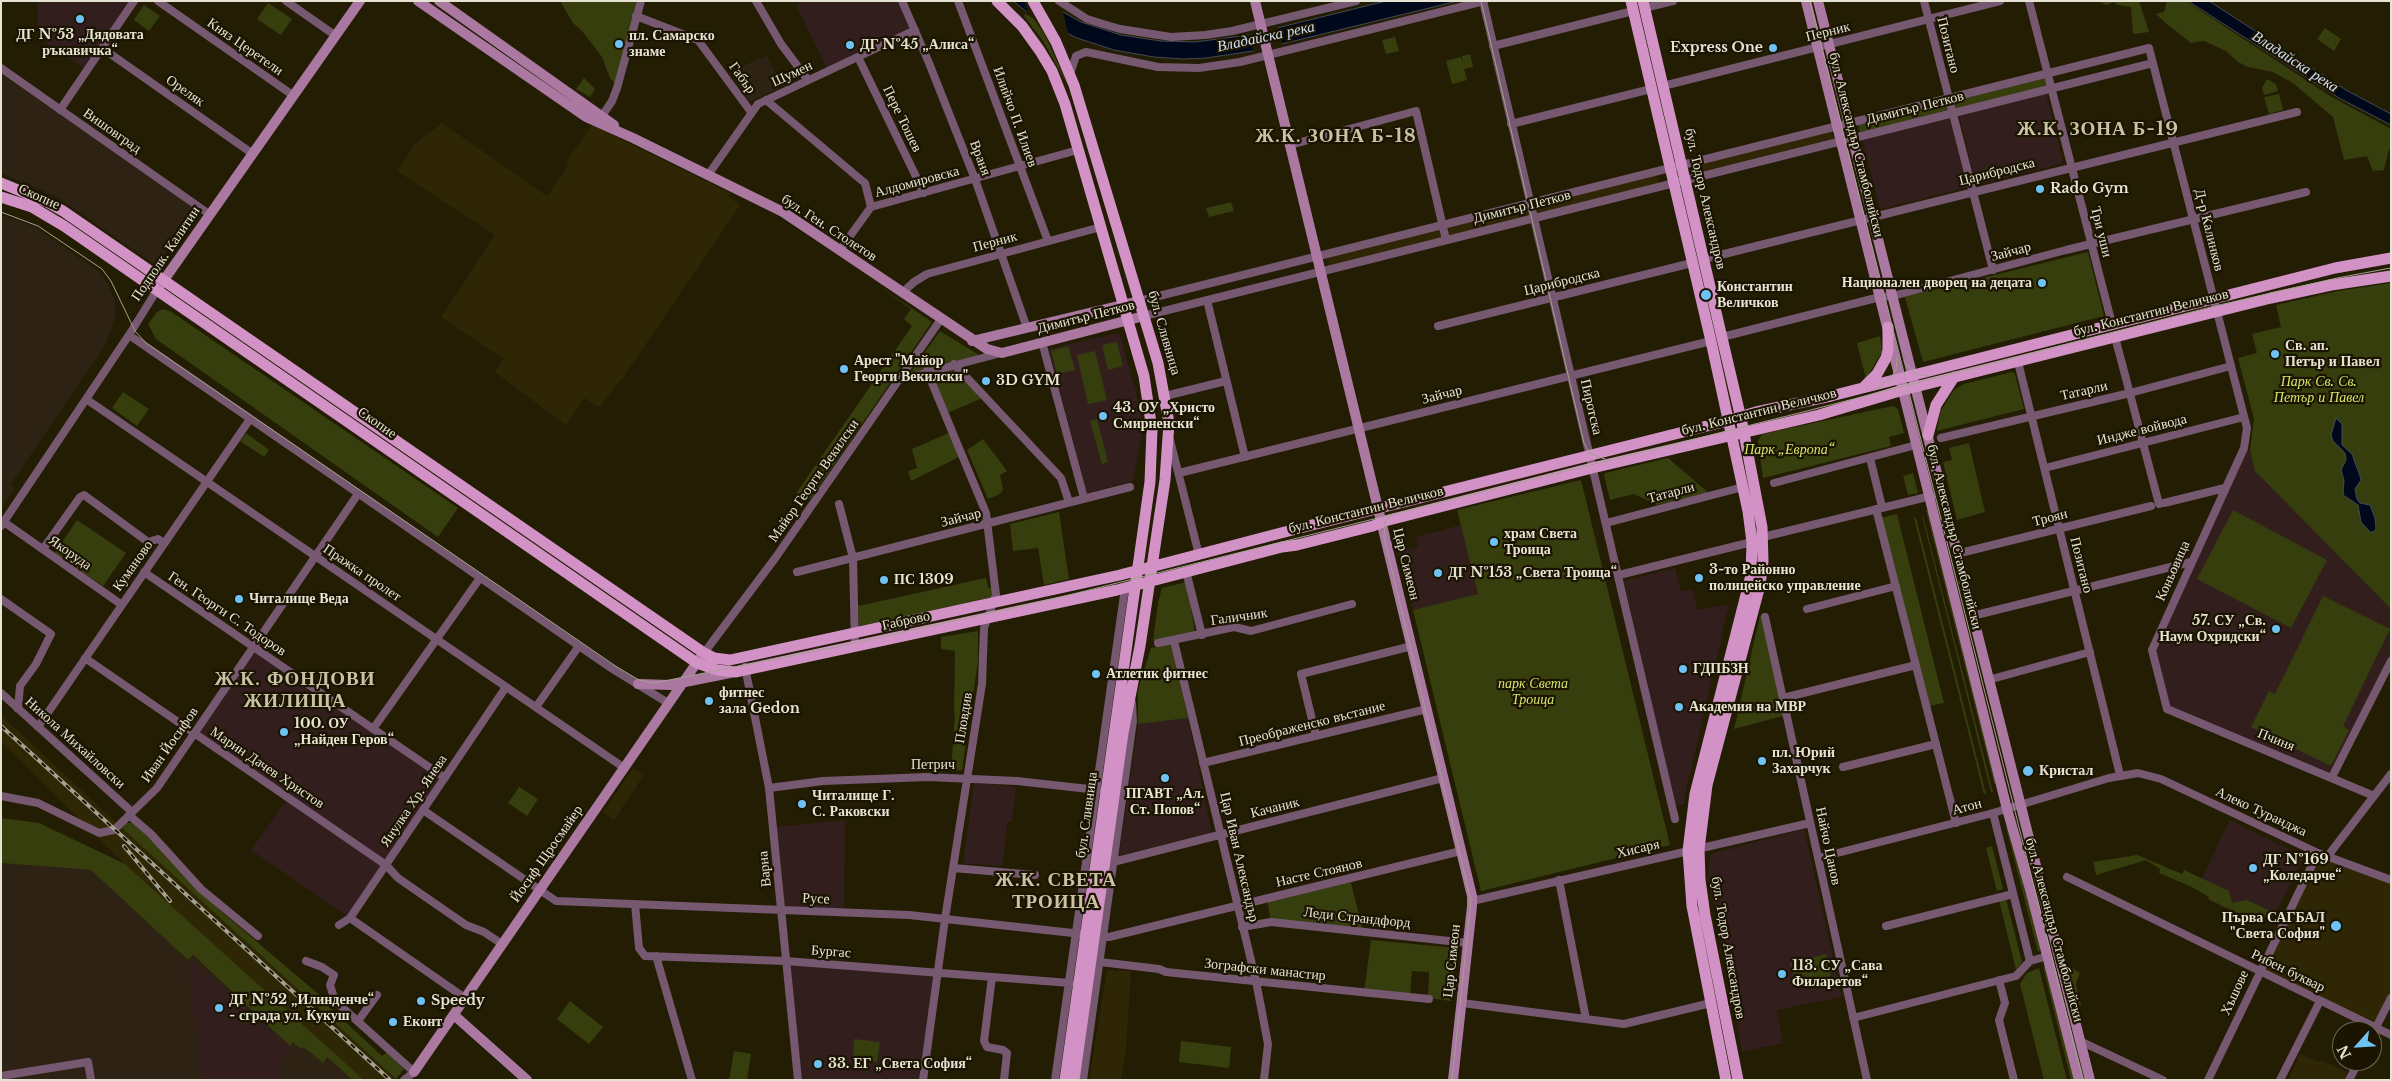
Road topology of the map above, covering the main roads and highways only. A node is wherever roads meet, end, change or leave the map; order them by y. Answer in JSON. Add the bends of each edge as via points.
{"nodes":[{"id":1,"x":997,"y":1,"type":"edge"},
{"id":2,"x":1033,"y":1,"type":"edge"},
{"id":3,"x":1638,"y":5,"type":"edge"},
{"id":4,"x":1679,"y":182,"type":"junction"},
{"id":5,"x":1,"y":183,"type":"edge"},
{"id":6,"x":1,"y":197,"type":"edge"},
{"id":7,"x":2391,"y":258,"type":"edge"},
{"id":8,"x":2391,"y":276,"type":"edge"},
{"id":9,"x":160,"y":285,"type":"junction"},
{"id":10,"x":1888,"y":327,"type":"road end"},
{"id":11,"x":1954,"y":377,"type":"junction"},
{"id":12,"x":1862,"y":388,"type":"junction"},
{"id":13,"x":1741,"y":417,"type":"junction"},
{"id":14,"x":1729,"y":420,"type":"junction"},
{"id":15,"x":1744,"y":433,"type":"junction"},
{"id":16,"x":1732,"y":435,"type":"junction"},
{"id":17,"x":1928,"y":435,"type":"road end"},
{"id":18,"x":1591,"y":462,"type":"junction"},
{"id":19,"x":1758,"y":540,"type":"junction"},
{"id":20,"x":1152,"y":567,"type":"junction"},
{"id":21,"x":1137,"y":571,"type":"junction"},
{"id":22,"x":1150,"y":581,"type":"junction"},
{"id":23,"x":1128,"y":590,"type":"junction"},
{"id":24,"x":730,"y":660,"type":"joint"},
{"id":25,"x":740,"y":671,"type":"joint"},
{"id":26,"x":1694,"y":850,"type":"junction"},
{"id":27,"x":1090,"y":935,"type":"junction"},
{"id":28,"x":1065,"y":1080,"type":"edge"},
{"id":29,"x":1074,"y":1080,"type":"edge"},
{"id":30,"x":1726,"y":1080,"type":"edge"},
{"id":31,"x":1738,"y":1080,"type":"edge"}],
"edges":[{"from":1,"to":21,"type":"main road","name":"бул. Сливница","via":[[1026,31],[1048,63],[1064,104],[1146,383],[1152,430],[1151,476]]},
{"from":2,"to":20,"type":"main road","name":"бул. Сливница","via":[[1070,74],[1165,396],[1169,435],[1167,468]]},
{"from":3,"to":4,"type":"main road","name":"бул. Тодор Александров"},
{"from":4,"to":13,"type":"main road","name":"бул. Тодор Александров","via":[[1704,259]]},
{"from":4,"to":14,"type":"main road","name":"бул. Тодор Александров","via":[[1692,263]]},
{"from":5,"to":9,"type":"main road","name":"Скопие","via":[[63,211]]},
{"from":6,"to":9,"type":"main road","name":"Скопие","via":[[47,215]]},
{"from":7,"to":12,"type":"main road","name":"бул. Константин Величков","via":[[2368,258]]},
{"from":8,"to":11,"type":"main road","name":"бул. Константин Величков","via":[[2322,287]]},
{"from":9,"to":24,"type":"main road","name":"Скопие","via":[[704,653]]},
{"from":9,"to":25,"type":"main road","name":"Скопие","via":[[697,665]]},
{"from":10,"to":12,"type":"main road","via":[[1886,358],[1871,381]]},
{"from":11,"to":15,"type":"main road","name":"бул. Константин Величков"},
{"from":11,"to":17,"type":"main road","via":[[1936,405]]},
{"from":12,"to":13,"type":"main road","name":"бул. Константин Величков"},
{"from":13,"to":14,"type":"main road","name":"бул. Константин Величков"},
{"from":13,"to":15,"type":"main road","name":"бул. Тодор Александров"},
{"from":14,"to":16,"type":"main road","name":"бул. Тодор Александров"},
{"from":14,"to":18,"type":"main road","name":"бул. Константин Величков"},
{"from":15,"to":16,"type":"main road","name":"бул. Константин Величков"},
{"from":15,"to":19,"type":"main road","name":"бул. Тодор Александров","via":[[1758,500]]},
{"from":16,"to":18,"type":"main road","name":"бул. Константин Величков"},
{"from":16,"to":19,"type":"main road","name":"бул. Тодор Александров"},
{"from":18,"to":20,"type":"main road","name":"бул. Константин Величков","via":[[1378,510]]},
{"from":18,"to":22,"type":"main road","name":"бул. Константин Величков","via":[[1346,533],[1282,546]]},
{"from":19,"to":26,"type":"main road","name":"бул. Тодор Александров","via":[[1760,585],[1707,785]]},
{"from":20,"to":21,"type":"main road","name":"бул. Константин Величков"},
{"from":20,"to":22,"type":"main road","name":"бул. Сливница"},
{"from":21,"to":23,"type":"main road","name":"бул. Сливница"},
{"from":21,"to":24,"type":"main road","name":"Габрово"},
{"from":22,"to":23,"type":"main road","name":"бул. Константин Величков"},
{"from":22,"to":27,"type":"main road","name":"бул. Сливница"},
{"from":23,"to":25,"type":"main road","name":"Габрово"},
{"from":23,"to":27,"type":"main road","name":"бул. Сливница"},
{"from":26,"to":30,"type":"main road","name":"бул. Тодор Александров","via":[[1692,906]]},
{"from":26,"to":31,"type":"main road","name":"бул. Тодор Александров"},
{"from":27,"to":28,"type":"main road","name":"бул. Сливница"},
{"from":27,"to":29,"type":"main road","name":"бул. Сливница"}]}
